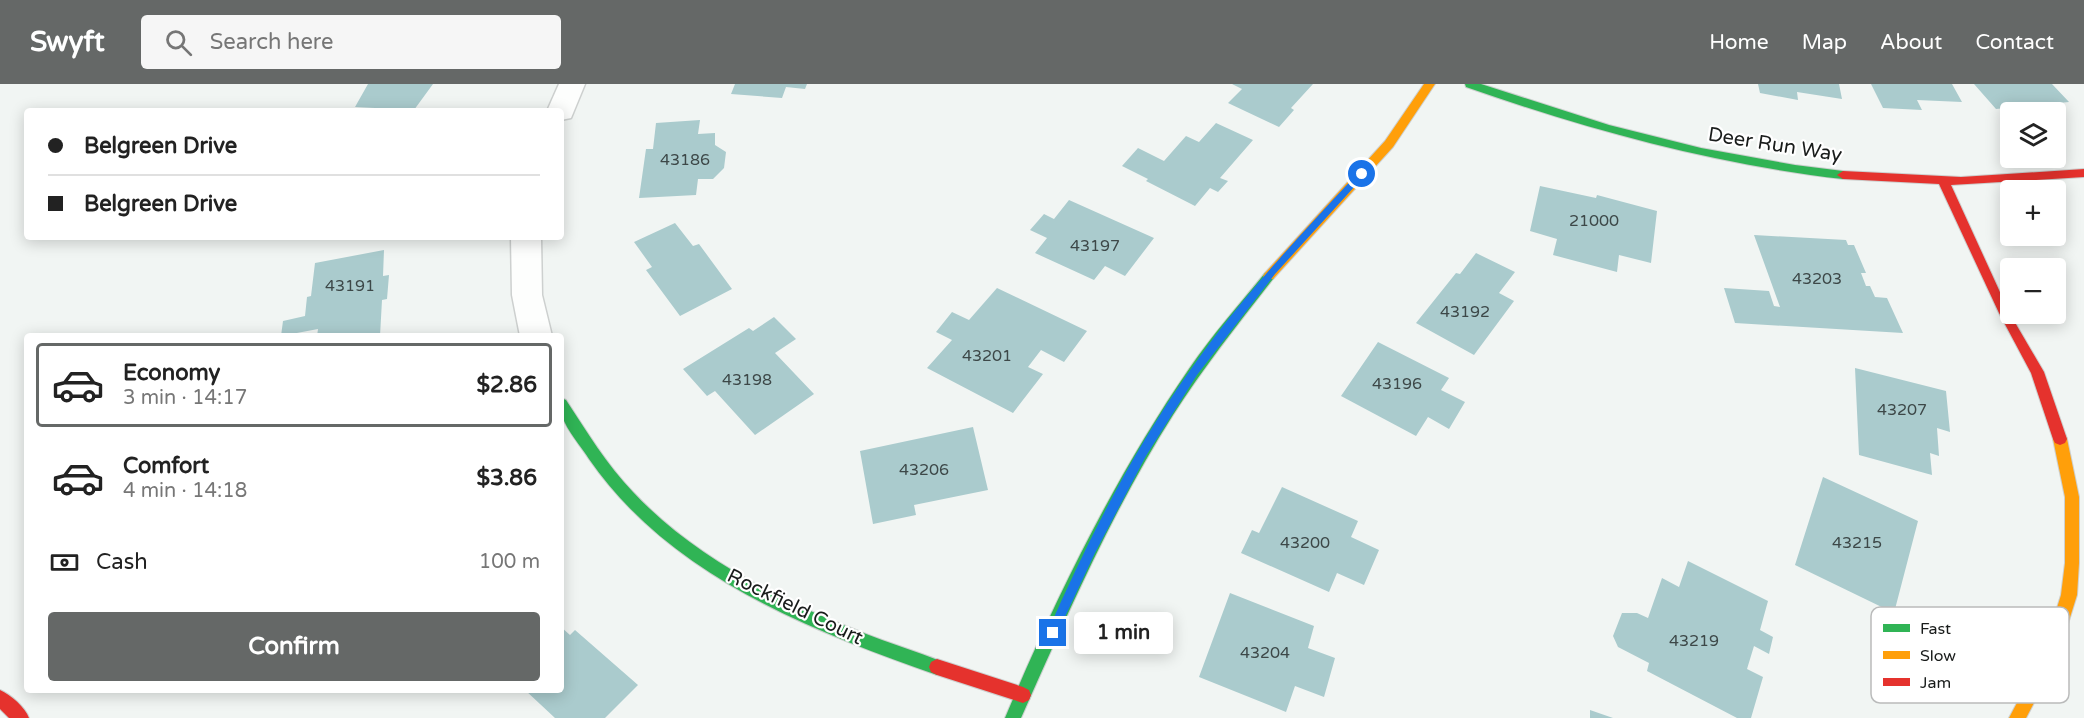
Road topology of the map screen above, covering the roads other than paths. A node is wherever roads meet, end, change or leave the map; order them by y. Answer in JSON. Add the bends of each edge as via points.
{"nodes":[{"id":1,"x":572,"y":84,"type":"edge"},
{"id":2,"x":1430,"y":84,"type":"edge"},
{"id":3,"x":1470,"y":84,"type":"edge"},
{"id":4,"x":562,"y":108,"type":"edge"},
{"id":5,"x":2084,"y":173,"type":"edge"},
{"id":6,"x":1943,"y":182,"type":"junction"},
{"id":7,"x":526,"y":240,"type":"edge"},
{"id":8,"x":535,"y":333,"type":"edge"},
{"id":9,"x":564,"y":409,"type":"edge"},
{"id":10,"x":2065,"y":607,"type":"edge"},
{"id":11,"x":1023,"y":695,"type":"junction"},
{"id":12,"x":0,"y":698,"type":"edge"},
{"id":13,"x":2026,"y":703,"type":"edge"},
{"id":14,"x":21,"y":718,"type":"edge"},
{"id":15,"x":1013,"y":718,"type":"edge"},
{"id":16,"x":2018,"y":718,"type":"edge"}],
"edges":[{"from":1,"to":4,"type":"street"},
{"from":2,"to":11,"type":"street","via":[[1389,144],[1272,272],[1194,372],[1143,453],[1091,549]]},
{"from":3,"to":6,"type":"street","name":"Deer Run Way","via":[[1586,125],[1721,158],[1861,177]]},
{"from":5,"to":6,"type":"street","name":"Deer Run Way"},
{"from":6,"to":10,"type":"street","via":[[2037,372],[2059,433],[2072,497],[2072,563]]},
{"from":7,"to":8,"type":"street","via":[[527,295]]},
{"from":9,"to":11,"type":"street","name":"Rockfield Court","via":[[593,455],[638,506],[692,552],[757,593],[866,643]]},
{"from":11,"to":15,"type":"street"},
{"from":12,"to":14,"type":"street"},
{"from":13,"to":16,"type":"street"}]}
